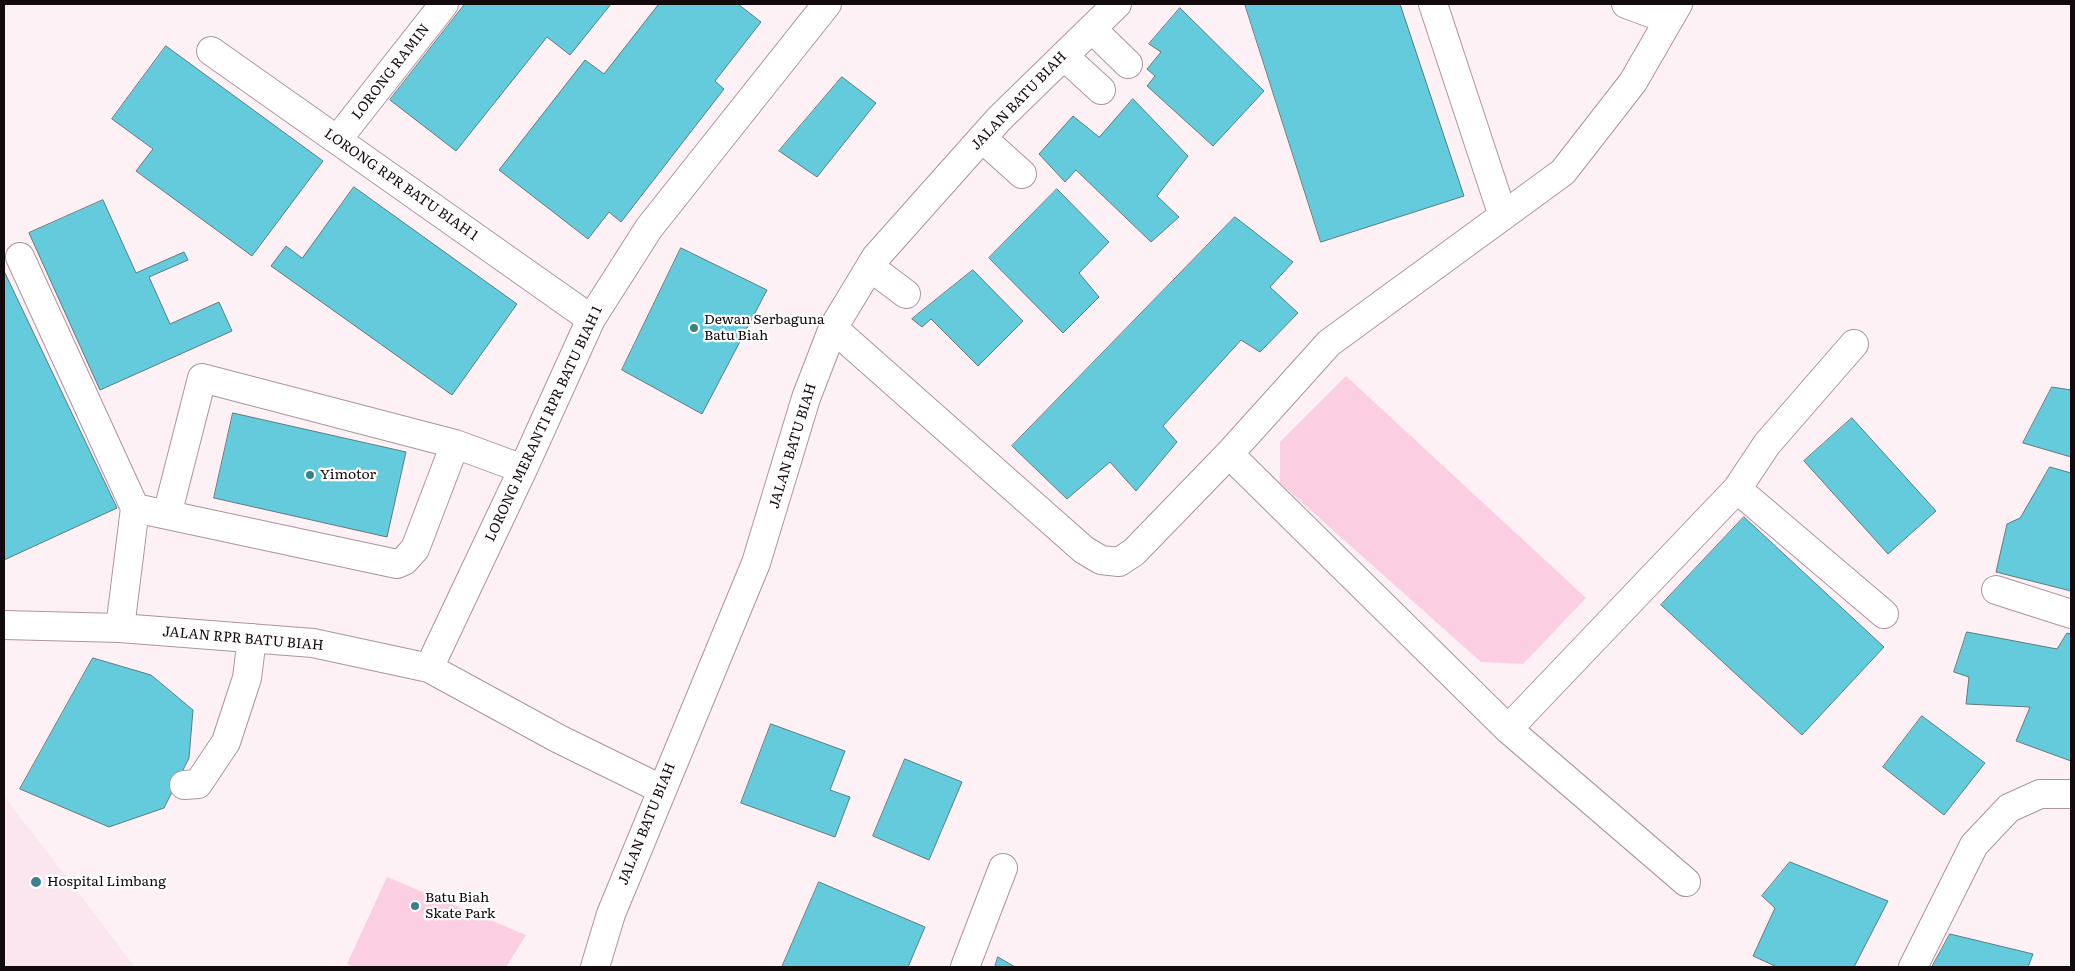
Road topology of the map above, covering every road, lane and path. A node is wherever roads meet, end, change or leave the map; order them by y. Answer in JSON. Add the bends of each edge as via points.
{"nodes":[{"id":1,"x":444,"y":4,"type":"edge"},
{"id":2,"x":827,"y":4,"type":"edge"},
{"id":3,"x":1117,"y":4,"type":"edge"},
{"id":4,"x":1433,"y":4,"type":"edge"},
{"id":5,"x":1626,"y":4,"type":"edge"},
{"id":6,"x":1672,"y":12,"type":"edge"},
{"id":7,"x":1092,"y":29,"type":"junction"},
{"id":8,"x":211,"y":51,"type":"dead end"},
{"id":9,"x":1064,"y":56,"type":"junction"},
{"id":10,"x":1128,"y":64,"type":"dead end"},
{"id":11,"x":1101,"y":90,"type":"dead end"},
{"id":12,"x":982,"y":138,"type":"junction"},
{"id":13,"x":338,"y":140,"type":"junction"},
{"id":14,"x":1022,"y":174,"type":"dead end"},
{"id":15,"x":1504,"y":216,"type":"junction"},
{"id":16,"x":20,"y":257,"type":"dead end"},
{"id":17,"x":870,"y":267,"type":"junction"},
{"id":18,"x":906,"y":294,"type":"dead end"},
{"id":19,"x":591,"y":319,"type":"junction"},
{"id":20,"x":833,"y":328,"type":"junction"},
{"id":21,"x":1854,"y":344,"type":"dead end"},
{"id":22,"x":455,"y":444,"type":"junction"},
{"id":23,"x":1229,"y":454,"type":"junction"},
{"id":24,"x":523,"y":469,"type":"junction"},
{"id":25,"x":1737,"y":489,"type":"junction"},
{"id":26,"x":135,"y":508,"type":"junction"},
{"id":27,"x":167,"y":515,"type":"junction"},
{"id":28,"x":1996,"y":590,"type":"dead end"},
{"id":29,"x":1884,"y":614,"type":"dead end"},
{"id":30,"x":2071,"y":614,"type":"edge"},
{"id":31,"x":4,"y":625,"type":"edge"},
{"id":32,"x":120,"y":628,"type":"junction"},
{"id":33,"x":252,"y":638,"type":"junction"},
{"id":34,"x":429,"y":668,"type":"junction"},
{"id":35,"x":1508,"y":729,"type":"junction"},
{"id":36,"x":184,"y":785,"type":"dead end"},
{"id":37,"x":661,"y":789,"type":"junction"},
{"id":38,"x":2071,"y":794,"type":"edge"},
{"id":39,"x":1003,"y":868,"type":"dead end"},
{"id":40,"x":1686,"y":882,"type":"dead end"},
{"id":41,"x":595,"y":967,"type":"edge"},
{"id":42,"x":965,"y":967,"type":"edge"},
{"id":43,"x":1913,"y":967,"type":"edge"}],
"edges":[{"from":1,"to":13,"type":"street","name":"LORONG RAMIN"},
{"from":2,"to":19,"type":"street","name":"LORONG MERANTI RPR BATU BIAH 1","via":[[649,228]]},
{"from":3,"to":7,"type":"street","name":"JALAN BATU BIAH"},
{"from":4,"to":15,"type":"street"},
{"from":5,"to":6,"type":"street"},
{"from":6,"to":15,"type":"street","via":[[1633,82],[1563,172]]},
{"from":7,"to":9,"type":"street","name":"JALAN BATU BIAH"},
{"from":7,"to":10,"type":"street"},
{"from":8,"to":13,"type":"street","name":"LORONG RPR BATU BIAH 1"},
{"from":9,"to":11,"type":"street"},
{"from":9,"to":12,"type":"street","name":"JALAN BATU BIAH"},
{"from":12,"to":14,"type":"street"},
{"from":12,"to":17,"type":"street","name":"JALAN BATU BIAH"},
{"from":13,"to":19,"type":"street","name":"LORONG RPR BATU BIAH 1"},
{"from":15,"to":23,"type":"street","via":[[1329,343]]},
{"from":16,"to":26,"type":"street"},
{"from":17,"to":18,"type":"street"},
{"from":17,"to":20,"type":"street","name":"JALAN BATU BIAH"},
{"from":19,"to":24,"type":"street","name":"LORONG MERANTI RPR BATU BIAH 1"},
{"from":20,"to":23,"type":"street","via":[[1084,550],[1101,560],[1119,562],[1134,552]]},
{"from":20,"to":37,"type":"street","name":"JALAN BATU BIAH","via":[[806,398],[756,563]]},
{"from":21,"to":25,"type":"street","via":[[1768,444]]},
{"from":22,"to":24,"type":"street"},
{"from":22,"to":27,"type":"street","via":[[415,549],[397,564]]},
{"from":22,"to":27,"type":"street","via":[[202,378]]},
{"from":23,"to":35,"type":"street"},
{"from":24,"to":34,"type":"street","name":"LORONG MERANTI RPR BATU BIAH 1"},
{"from":25,"to":29,"type":"street"},
{"from":25,"to":35,"type":"street"},
{"from":26,"to":27,"type":"street"},
{"from":26,"to":32,"type":"street"},
{"from":28,"to":30,"type":"street"},
{"from":31,"to":32,"type":"street","name":"JALAN RPR BATU BIAH"},
{"from":32,"to":33,"type":"street","name":"JALAN RPR BATU BIAH"},
{"from":33,"to":34,"type":"street","name":"JALAN RPR BATU BIAH","via":[[313,643]]},
{"from":33,"to":36,"type":"street","via":[[247,678],[226,742],[198,784]]},
{"from":34,"to":37,"type":"street","name":"JALAN RPR BATU BIAH"},
{"from":35,"to":40,"type":"street"},
{"from":37,"to":41,"type":"street","name":"JALAN BATU BIAH","via":[[611,914]]},
{"from":38,"to":43,"type":"street","via":[[2040,794],[2009,808],[1974,845]]},
{"from":39,"to":42,"type":"street"}]}
